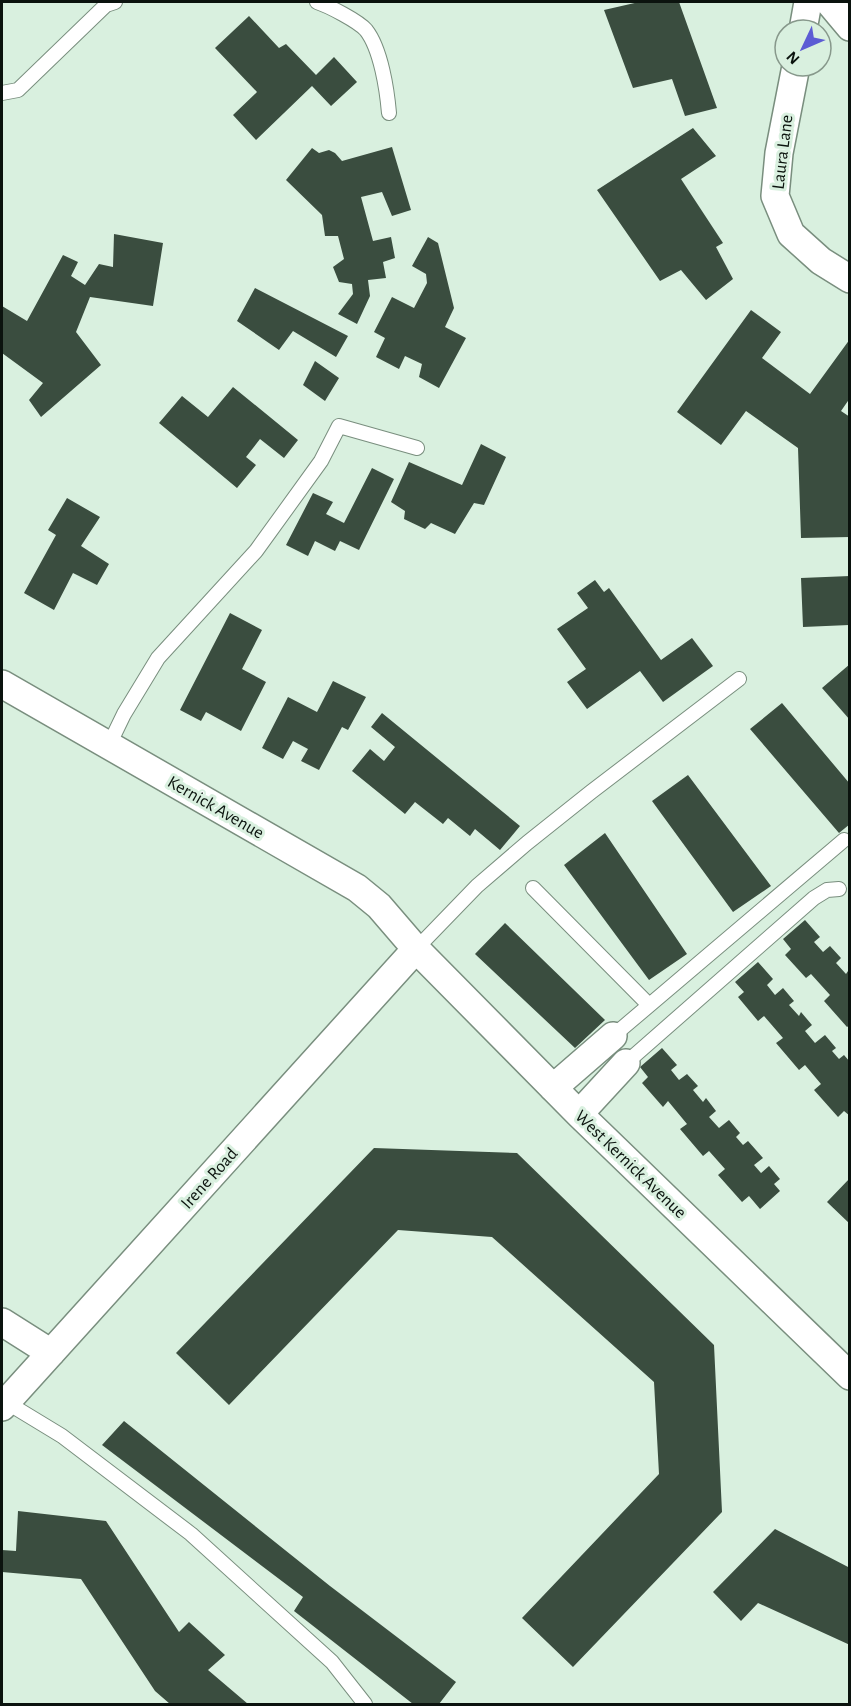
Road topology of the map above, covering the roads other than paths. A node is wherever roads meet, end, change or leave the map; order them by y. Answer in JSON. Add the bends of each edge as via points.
{"nodes":[{"id":1,"x":115,"y":2,"type":"edge"},
{"id":2,"x":317,"y":2,"type":"edge"},
{"id":3,"x":808,"y":2,"type":"edge"},
{"id":4,"x":829,"y":2,"type":"edge"},
{"id":5,"x":805,"y":18,"type":"edge"},
{"id":6,"x":849,"y":27,"type":"edge"},
{"id":7,"x":794,"y":78,"type":"edge"},
{"id":8,"x":2,"y":93,"type":"edge"},
{"id":9,"x":389,"y":112,"type":"dead end"},
{"id":10,"x":849,"y":279,"type":"edge"},
{"id":11,"x":417,"y":448,"type":"dead end"},
{"id":12,"x":739,"y":679,"type":"dead end"},
{"id":13,"x":2,"y":684,"type":"edge"},
{"id":14,"x":109,"y":745,"type":"junction"},
{"id":15,"x":844,"y":840,"type":"dead end"},
{"id":16,"x":533,"y":888,"type":"dead end"},
{"id":17,"x":839,"y":889,"type":"dead end"},
{"id":18,"x":417,"y":949,"type":"junction"},
{"id":19,"x":649,"y":1005,"type":"junction"},
{"id":20,"x":613,"y":1036,"type":"joint"},
{"id":21,"x":626,"y":1063,"type":"joint"},
{"id":22,"x":553,"y":1088,"type":"junction"},
{"id":23,"x":579,"y":1114,"type":"junction"},
{"id":24,"x":2,"y":1322,"type":"edge"},
{"id":25,"x":51,"y":1353,"type":"junction"},
{"id":26,"x":849,"y":1376,"type":"edge"},
{"id":27,"x":4,"y":1405,"type":"edge"},
{"id":28,"x":365,"y":1704,"type":"edge"}],
"edges":[{"from":1,"to":8,"type":"lane","via":[[106,5],[18,90]]},
{"from":2,"to":9,"type":"lane","via":[[367,31],[387,89]]},
{"from":3,"to":5,"type":"street"},
{"from":4,"to":6,"type":"street"},
{"from":7,"to":10,"type":"street","name":"Laura Lane","via":[[779,153],[776,196],[791,234]]},
{"from":11,"to":14,"type":"lane","via":[[339,426],[321,461],[256,551],[158,658]]},
{"from":12,"to":18,"type":"lane","via":[[527,843],[477,886]]},
{"from":13,"to":14,"type":"street","name":"Kernick Avenue"},
{"from":14,"to":18,"type":"street","name":"Kernick Avenue","via":[[357,888],[379,906]]},
{"from":15,"to":19,"type":"lane"},
{"from":16,"to":19,"type":"lane"},
{"from":17,"to":21,"type":"lane","via":[[827,890],[814,898]]},
{"from":18,"to":22,"type":"street","name":"West Kernick Avenue"},
{"from":18,"to":25,"type":"street","name":"Irene Road"},
{"from":19,"to":20,"type":"lane"},
{"from":20,"to":22,"type":"street"},
{"from":21,"to":23,"type":"street"},
{"from":22,"to":23,"type":"street","name":"West Kernick Avenue"},
{"from":23,"to":26,"type":"street","name":"West Kernick Avenue"},
{"from":24,"to":25,"type":"street"},
{"from":25,"to":27,"type":"street","name":"Irene Road"},
{"from":27,"to":28,"type":"lane","via":[[62,1436],[190,1534],[332,1662]]}]}
